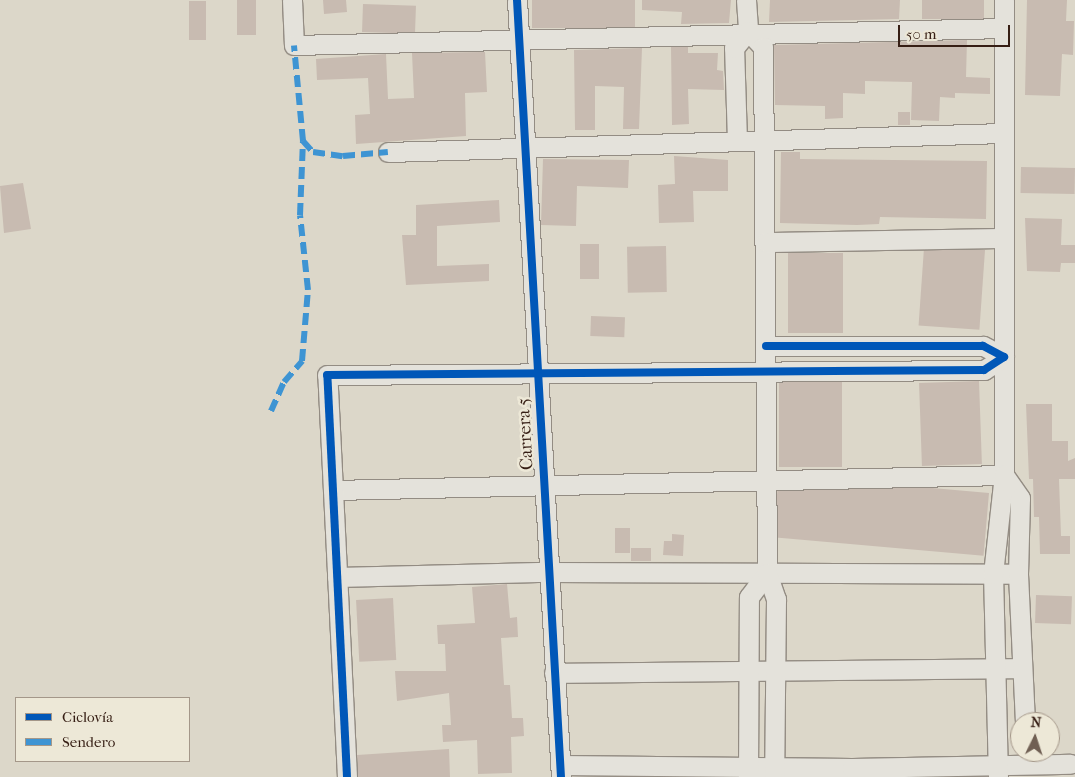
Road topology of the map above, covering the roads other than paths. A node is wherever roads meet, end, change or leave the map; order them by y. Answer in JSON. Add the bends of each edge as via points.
{"nodes":[{"id":1,"x":292,"y":0,"type":"edge"},
{"id":2,"x":518,"y":0,"type":"edge"},
{"id":3,"x":746,"y":0,"type":"edge"},
{"id":4,"x":1004,"y":0,"type":"edge"},
{"id":5,"x":1004,"y":28,"type":"junction"},
{"id":6,"x":748,"y":32,"type":"junction"},
{"id":7,"x":520,"y":40,"type":"junction"},
{"id":8,"x":1004,"y":133,"type":"junction"},
{"id":9,"x":766,"y":140,"type":"junction"},
{"id":10,"x":737,"y":141,"type":"junction"},
{"id":11,"x":526,"y":149,"type":"junction"},
{"id":12,"x":388,"y":152,"type":"dead end"},
{"id":13,"x":1004,"y":238,"type":"junction"},
{"id":14,"x":766,"y":242,"type":"junction"},
{"id":15,"x":766,"y":346,"type":"junction"},
{"id":16,"x":1004,"y":356,"type":"junction"},
{"id":17,"x":766,"y":372,"type":"junction"},
{"id":18,"x":538,"y":374,"type":"junction"},
{"id":19,"x":1004,"y":475,"type":"junction"},
{"id":20,"x":767,"y":480,"type":"junction"},
{"id":21,"x":544,"y":485,"type":"junction"},
{"id":22,"x":333,"y":490,"type":"junction"},
{"id":23,"x":548,"y":572,"type":"junction"},
{"id":24,"x":767,"y":573,"type":"junction"},
{"id":25,"x":992,"y":574,"type":"junction"},
{"id":26,"x":1018,"y":574,"type":"junction"},
{"id":27,"x":337,"y":577,"type":"junction"},
{"id":28,"x":995,"y":668,"type":"junction"},
{"id":29,"x":1022,"y":668,"type":"junction"},
{"id":30,"x":749,"y":671,"type":"junction"},
{"id":31,"x":774,"y":671,"type":"junction"},
{"id":32,"x":554,"y":673,"type":"junction"},
{"id":33,"x":1024,"y":712,"type":"edge"},
{"id":34,"x":1070,"y":764,"type":"dead end"},
{"id":35,"x":1028,"y":765,"type":"edge"},
{"id":36,"x":560,"y":771,"type":"edge"},
{"id":37,"x":998,"y":771,"type":"edge"},
{"id":38,"x":748,"y":773,"type":"edge"},
{"id":39,"x":774,"y":773,"type":"edge"},
{"id":40,"x":347,"y":777,"type":"edge"}],
"edges":[{"from":1,"to":7,"type":"street","via":[[294,45]]},
{"from":2,"to":7,"type":"street","name":"Carrera 5"},
{"from":3,"to":6,"type":"street"},
{"from":4,"to":5,"type":"street"},
{"from":5,"to":6,"type":"street"},
{"from":5,"to":8,"type":"street"},
{"from":6,"to":7,"type":"street"},
{"from":6,"to":9,"type":"street","via":[[763,47]]},
{"from":6,"to":10,"type":"street","via":[[734,48]]},
{"from":7,"to":11,"type":"street","name":"Carrera 5"},
{"from":8,"to":9,"type":"street"},
{"from":8,"to":13,"type":"street"},
{"from":9,"to":10,"type":"street"},
{"from":9,"to":14,"type":"street"},
{"from":10,"to":11,"type":"street"},
{"from":11,"to":12,"type":"street"},
{"from":11,"to":18,"type":"street","name":"Carrera 5"},
{"from":13,"to":14,"type":"street"},
{"from":13,"to":16,"type":"street"},
{"from":14,"to":15,"type":"street"},
{"from":15,"to":16,"type":"street","via":[[983,346]]},
{"from":15,"to":17,"type":"street"},
{"from":16,"to":17,"type":"street","via":[[984,370]]},
{"from":16,"to":19,"type":"street"},
{"from":17,"to":18,"type":"street"},
{"from":17,"to":20,"type":"street"},
{"from":18,"to":21,"type":"street","name":"Carrera 5"},
{"from":18,"to":22,"type":"street","via":[[327,375]]},
{"from":19,"to":20,"type":"street"},
{"from":19,"to":25,"type":"street"},
{"from":19,"to":26,"type":"street","via":[[1020,498]]},
{"from":20,"to":21,"type":"street"},
{"from":20,"to":24,"type":"street"},
{"from":21,"to":22,"type":"street"},
{"from":21,"to":23,"type":"street","name":"Carrera 5"},
{"from":22,"to":27,"type":"street"},
{"from":23,"to":24,"type":"street"},
{"from":23,"to":27,"type":"street"},
{"from":23,"to":32,"type":"street","name":"Carrera 5"},
{"from":24,"to":25,"type":"street"},
{"from":24,"to":30,"type":"street","via":[[749,597]]},
{"from":24,"to":31,"type":"street","via":[[776,599]]},
{"from":25,"to":26,"type":"street"},
{"from":25,"to":28,"type":"street"},
{"from":26,"to":29,"type":"street"},
{"from":27,"to":40,"type":"street"},
{"from":28,"to":29,"type":"street"},
{"from":28,"to":31,"type":"street"},
{"from":28,"to":37,"type":"street"},
{"from":29,"to":33,"type":"street"},
{"from":30,"to":31,"type":"street"},
{"from":30,"to":32,"type":"street"},
{"from":30,"to":38,"type":"street"},
{"from":31,"to":39,"type":"street"},
{"from":32,"to":36,"type":"street","name":"Carrera 5"},
{"from":34,"to":35,"type":"street"},
{"from":35,"to":37,"type":"street"},
{"from":36,"to":38,"type":"street"},
{"from":37,"to":39,"type":"street"},
{"from":38,"to":39,"type":"street"}]}
